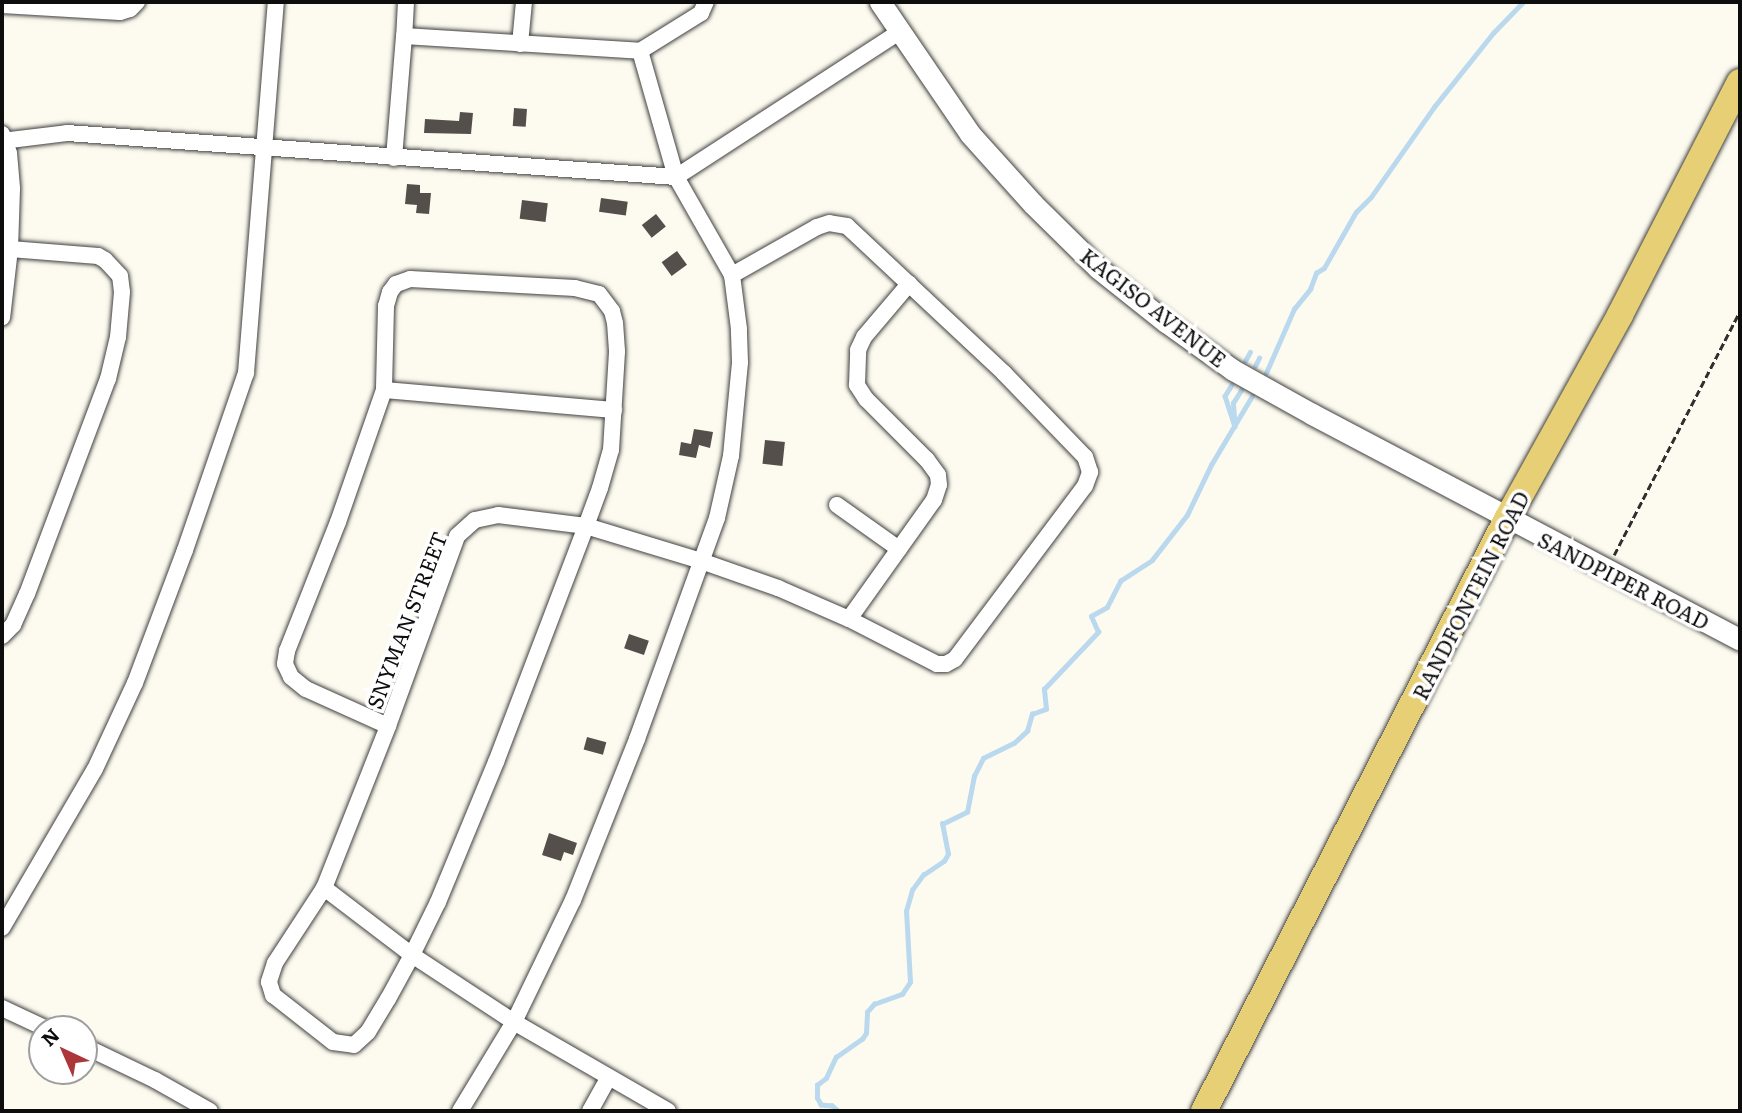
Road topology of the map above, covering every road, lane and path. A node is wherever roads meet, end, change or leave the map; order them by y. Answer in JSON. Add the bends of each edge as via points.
{"nodes":[{"id":1,"x":137,"y":2,"type":"edge"},
{"id":2,"x":276,"y":2,"type":"edge"},
{"id":3,"x":406,"y":2,"type":"edge"},
{"id":4,"x":524,"y":2,"type":"edge"},
{"id":5,"x":706,"y":2,"type":"edge"},
{"id":6,"x":880,"y":2,"type":"edge"},
{"id":7,"x":2,"y":5,"type":"edge"},
{"id":8,"x":899,"y":32,"type":"junction"},
{"id":9,"x":404,"y":36,"type":"junction"},
{"id":10,"x":520,"y":44,"type":"junction"},
{"id":11,"x":640,"y":51,"type":"junction"},
{"id":12,"x":1740,"y":82,"type":"edge"},
{"id":13,"x":3,"y":138,"type":"edge"},
{"id":14,"x":262,"y":149,"type":"junction"},
{"id":15,"x":394,"y":158,"type":"junction"},
{"id":16,"x":676,"y":177,"type":"junction"},
{"id":17,"x":10,"y":249,"type":"junction"},
{"id":18,"x":732,"y":275,"type":"junction"},
{"id":19,"x":909,"y":284,"type":"junction"},
{"id":20,"x":1740,"y":311,"type":"edge"},
{"id":21,"x":2,"y":318,"type":"edge"},
{"id":22,"x":384,"y":390,"type":"junction"},
{"id":23,"x":614,"y":410,"type":"junction"},
{"id":24,"x":837,"y":505,"type":"dead end"},
{"id":25,"x":1507,"y":519,"type":"junction"},
{"id":26,"x":586,"y":526,"type":"junction"},
{"id":27,"x":899,"y":549,"type":"junction"},
{"id":28,"x":701,"y":561,"type":"junction"},
{"id":29,"x":1606,"y":570,"type":"junction"},
{"id":30,"x":849,"y":619,"type":"junction"},
{"id":31,"x":2,"y":636,"type":"edge"},
{"id":32,"x":1740,"y":640,"type":"edge"},
{"id":33,"x":388,"y":726,"type":"junction"},
{"id":34,"x":324,"y":888,"type":"junction"},
{"id":35,"x":2,"y":928,"type":"edge"},
{"id":36,"x":412,"y":955,"type":"junction"},
{"id":37,"x":2,"y":1007,"type":"edge"},
{"id":38,"x":28,"y":1020,"type":"edge"},
{"id":39,"x":514,"y":1022,"type":"junction"},
{"id":40,"x":98,"y":1053,"type":"edge"},
{"id":41,"x":608,"y":1078,"type":"junction"},
{"id":42,"x":210,"y":1111,"type":"edge"},
{"id":43,"x":460,"y":1111,"type":"edge"},
{"id":44,"x":590,"y":1111,"type":"edge"},
{"id":45,"x":668,"y":1111,"type":"edge"},
{"id":46,"x":1204,"y":1111,"type":"edge"}],
"edges":[{"from":1,"to":7,"type":"street","via":[[120,12]]},
{"from":2,"to":14,"type":"street"},
{"from":3,"to":9,"type":"street"},
{"from":4,"to":10,"type":"street"},
{"from":5,"to":11,"type":"street","via":[[701,13]]},
{"from":6,"to":8,"type":"street","name":"KAGISO AVENUE"},
{"from":8,"to":16,"type":"street"},
{"from":8,"to":25,"type":"street","name":"KAGISO AVENUE","via":[[970,134],[1098,268],[1233,370]]},
{"from":9,"to":10,"type":"street"},
{"from":9,"to":15,"type":"street"},
{"from":10,"to":11,"type":"street"},
{"from":11,"to":16,"type":"street"},
{"from":12,"to":25,"type":"main road","name":"RANDFONTEIN ROAD","via":[[1620,315]]},
{"from":13,"to":14,"type":"street","via":[[67,133]]},
{"from":13,"to":17,"type":"street","via":[[12,189]]},
{"from":14,"to":15,"type":"street"},
{"from":14,"to":35,"type":"street","via":[[246,373],[229,426],[135,683],[95,769]]},
{"from":15,"to":16,"type":"street","via":[[507,162]]},
{"from":16,"to":18,"type":"street"},
{"from":17,"to":21,"type":"street"},
{"from":17,"to":31,"type":"street","via":[[98,256],[120,276],[122,292],[108,379],[27,594],[13,625]]},
{"from":18,"to":19,"type":"street","via":[[817,227],[839,223],[856,232]]},
{"from":18,"to":28,"type":"street","via":[[739,329],[736,421],[726,486]]},
{"from":19,"to":27,"type":"street","via":[[864,337],[856,370],[857,385],[866,400],[938,475],[934,500]]},
{"from":19,"to":30,"type":"street","name":"SNYMAN STREET","via":[[1080,450],[1090,472],[1085,486],[955,659],[937,664]]},
{"from":20,"to":29,"type":"path"},
{"from":22,"to":23,"type":"street"},
{"from":22,"to":23,"type":"street","name":"SNYMAN STREET","via":[[386,306],[396,284],[410,279],[575,288],[599,294],[612,311],[617,351]]},
{"from":22,"to":33,"type":"street","name":"SNYMAN STREET","via":[[285,664],[291,677],[306,689]]},
{"from":23,"to":26,"type":"street","via":[[611,450]]},
{"from":24,"to":27,"type":"street"},
{"from":25,"to":29,"type":"street","name":"SANDPIPER ROAD"},
{"from":25,"to":46,"type":"main road","name":"RANDFONTEIN ROAD"},
{"from":26,"to":28,"type":"street","name":"SNYMAN STREET"},
{"from":26,"to":33,"type":"street","name":"SNYMAN STREET","via":[[498,515],[484,516],[466,526],[453,544]]},
{"from":26,"to":36,"type":"street","via":[[461,850]]},
{"from":27,"to":30,"type":"street"},
{"from":28,"to":30,"type":"street","name":"SNYMAN STREET"},
{"from":28,"to":39,"type":"street","via":[[592,853]]},
{"from":29,"to":32,"type":"street","name":"SANDPIPER ROAD"},
{"from":33,"to":34,"type":"street"},
{"from":34,"to":36,"type":"street"},
{"from":34,"to":36,"type":"street","via":[[275,963],[270,982],[273,995],[333,1042],[348,1046],[363,1040]]},
{"from":36,"to":39,"type":"street"},
{"from":37,"to":38,"type":"street"},
{"from":39,"to":41,"type":"street"},
{"from":39,"to":43,"type":"street"},
{"from":40,"to":42,"type":"street"},
{"from":41,"to":44,"type":"street"},
{"from":41,"to":45,"type":"street"}]}
